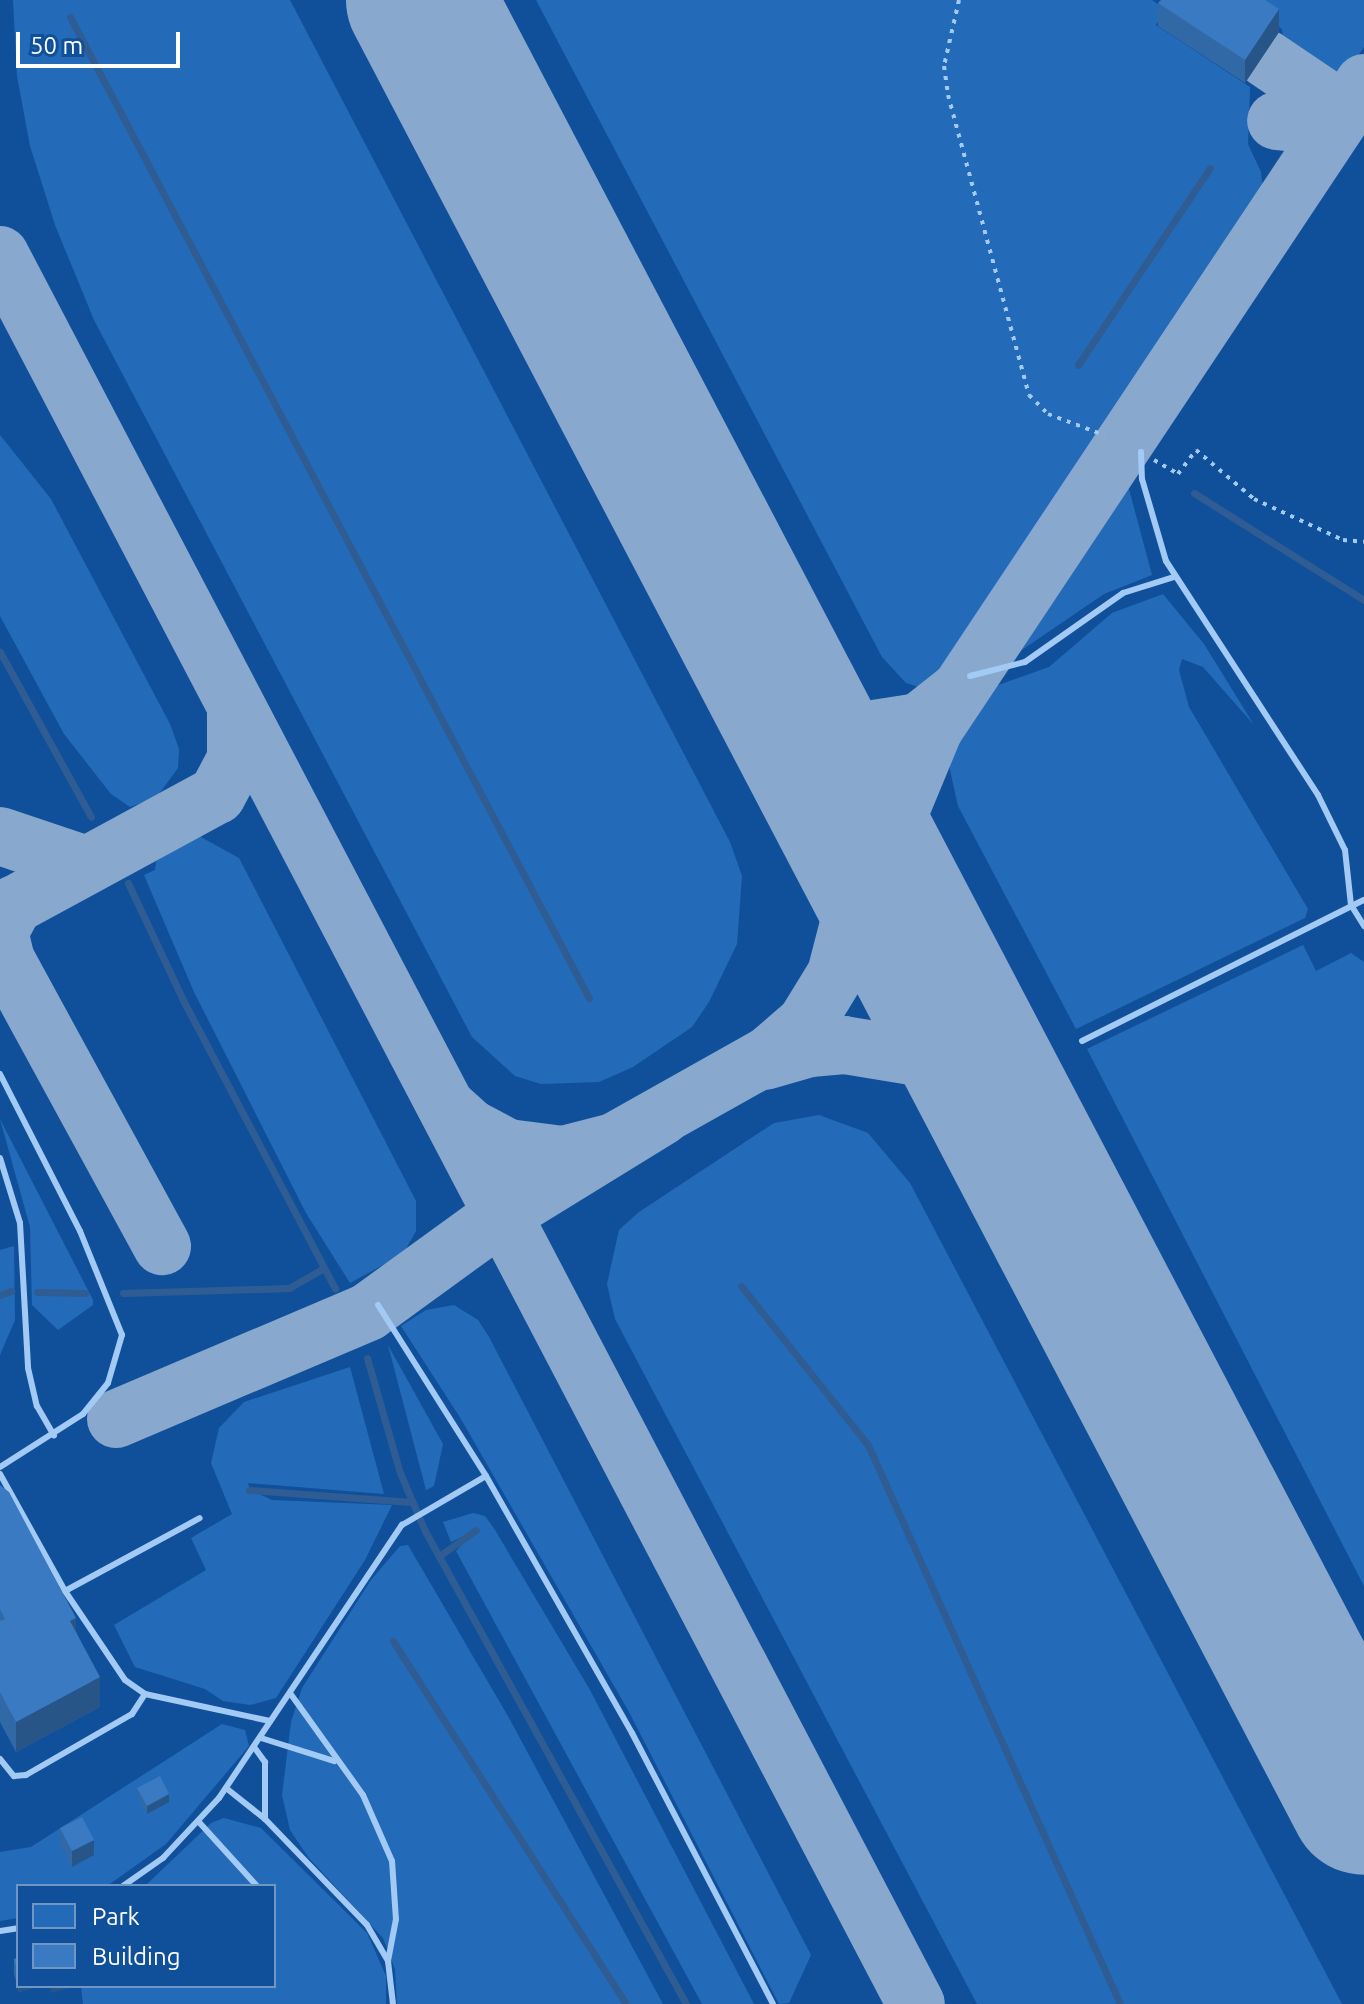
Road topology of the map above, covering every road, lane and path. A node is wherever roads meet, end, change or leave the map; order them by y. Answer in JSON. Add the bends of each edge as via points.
{"nodes":[{"id":1,"x":959,"y":0,"type":"edge"},
{"id":2,"x":1104,"y":435,"type":"dead end"},
{"id":3,"x":1141,"y":452,"type":"joint"},
{"id":4,"x":1364,"y":542,"type":"edge"},
{"id":5,"x":1174,"y":577,"type":"junction"},
{"id":6,"x":970,"y":676,"type":"dead end"},
{"id":7,"x":1364,"y":900,"type":"edge"},
{"id":8,"x":1351,"y":905,"type":"junction"},
{"id":9,"x":1364,"y":926,"type":"edge"},
{"id":10,"x":1082,"y":1041,"type":"dead end"},
{"id":11,"x":0,"y":1074,"type":"edge"},
{"id":12,"x":0,"y":1158,"type":"edge"},
{"id":13,"x":378,"y":1305,"type":"dead end"},
{"id":14,"x":54,"y":1435,"type":"junction"},
{"id":15,"x":0,"y":1467,"type":"edge"},
{"id":16,"x":0,"y":1474,"type":"edge"},
{"id":17,"x":486,"y":1476,"type":"junction"},
{"id":18,"x":200,"y":1518,"type":"dead end"},
{"id":19,"x":65,"y":1591,"type":"junction"},
{"id":20,"x":290,"y":1693,"type":"junction"},
{"id":21,"x":145,"y":1694,"type":"junction"},
{"id":22,"x":270,"y":1721,"type":"junction"},
{"id":23,"x":261,"y":1738,"type":"junction"},
{"id":24,"x":254,"y":1747,"type":"junction"},
{"id":25,"x":0,"y":1759,"type":"edge"},
{"id":26,"x":336,"y":1762,"type":"junction"},
{"id":27,"x":226,"y":1788,"type":"junction"},
{"id":28,"x":265,"y":1819,"type":"junction"},
{"id":29,"x":198,"y":1821,"type":"junction"},
{"id":30,"x":126,"y":1884,"type":"edge"},
{"id":31,"x":255,"y":1884,"type":"edge"},
{"id":32,"x":388,"y":1961,"type":"junction"},
{"id":33,"x":393,"y":2004,"type":"edge"},
{"id":34,"x":773,"y":2004,"type":"edge"}],
"edges":[{"from":1,"to":2,"type":"path","via":[[944,66],[948,95],[1029,395],[1048,414]]},
{"from":3,"to":4,"type":"path","via":[[1178,474],[1196,450],[1254,499],[1343,540]]},
{"from":3,"to":5,"type":"lane","via":[[1151,518]]},
{"from":5,"to":6,"type":"lane","via":[[1123,593],[1025,662]]},
{"from":5,"to":8,"type":"lane","via":[[1229,653],[1318,795],[1345,850]]},
{"from":7,"to":8,"type":"lane"},
{"from":8,"to":9,"type":"lane"},
{"from":8,"to":10,"type":"lane"},
{"from":11,"to":14,"type":"lane","via":[[80,1231],[121,1326],[119,1358],[108,1383],[83,1414]]},
{"from":12,"to":14,"type":"lane","via":[[20,1223],[28,1368],[37,1406]]},
{"from":13,"to":17,"type":"lane"},
{"from":14,"to":15,"type":"lane"},
{"from":16,"to":19,"type":"lane"},
{"from":17,"to":20,"type":"lane","via":[[402,1525]]},
{"from":17,"to":34,"type":"lane","via":[[632,1733]]},
{"from":18,"to":19,"type":"lane"},
{"from":19,"to":21,"type":"lane","via":[[125,1680]]},
{"from":20,"to":22,"type":"lane"},
{"from":20,"to":26,"type":"lane"},
{"from":21,"to":22,"type":"lane"},
{"from":21,"to":25,"type":"lane","via":[[132,1714],[26,1775],[14,1776]]},
{"from":22,"to":23,"type":"lane"},
{"from":23,"to":24,"type":"lane"},
{"from":23,"to":26,"type":"lane"},
{"from":24,"to":27,"type":"lane"},
{"from":24,"to":28,"type":"lane","via":[[265,1762]]},
{"from":26,"to":32,"type":"lane","via":[[363,1795],[392,1861],[396,1919]]},
{"from":27,"to":28,"type":"lane"},
{"from":27,"to":29,"type":"lane"},
{"from":28,"to":32,"type":"lane","via":[[367,1925]]},
{"from":29,"to":30,"type":"lane","via":[[163,1858]]},
{"from":29,"to":31,"type":"lane"},
{"from":32,"to":33,"type":"lane"}]}
